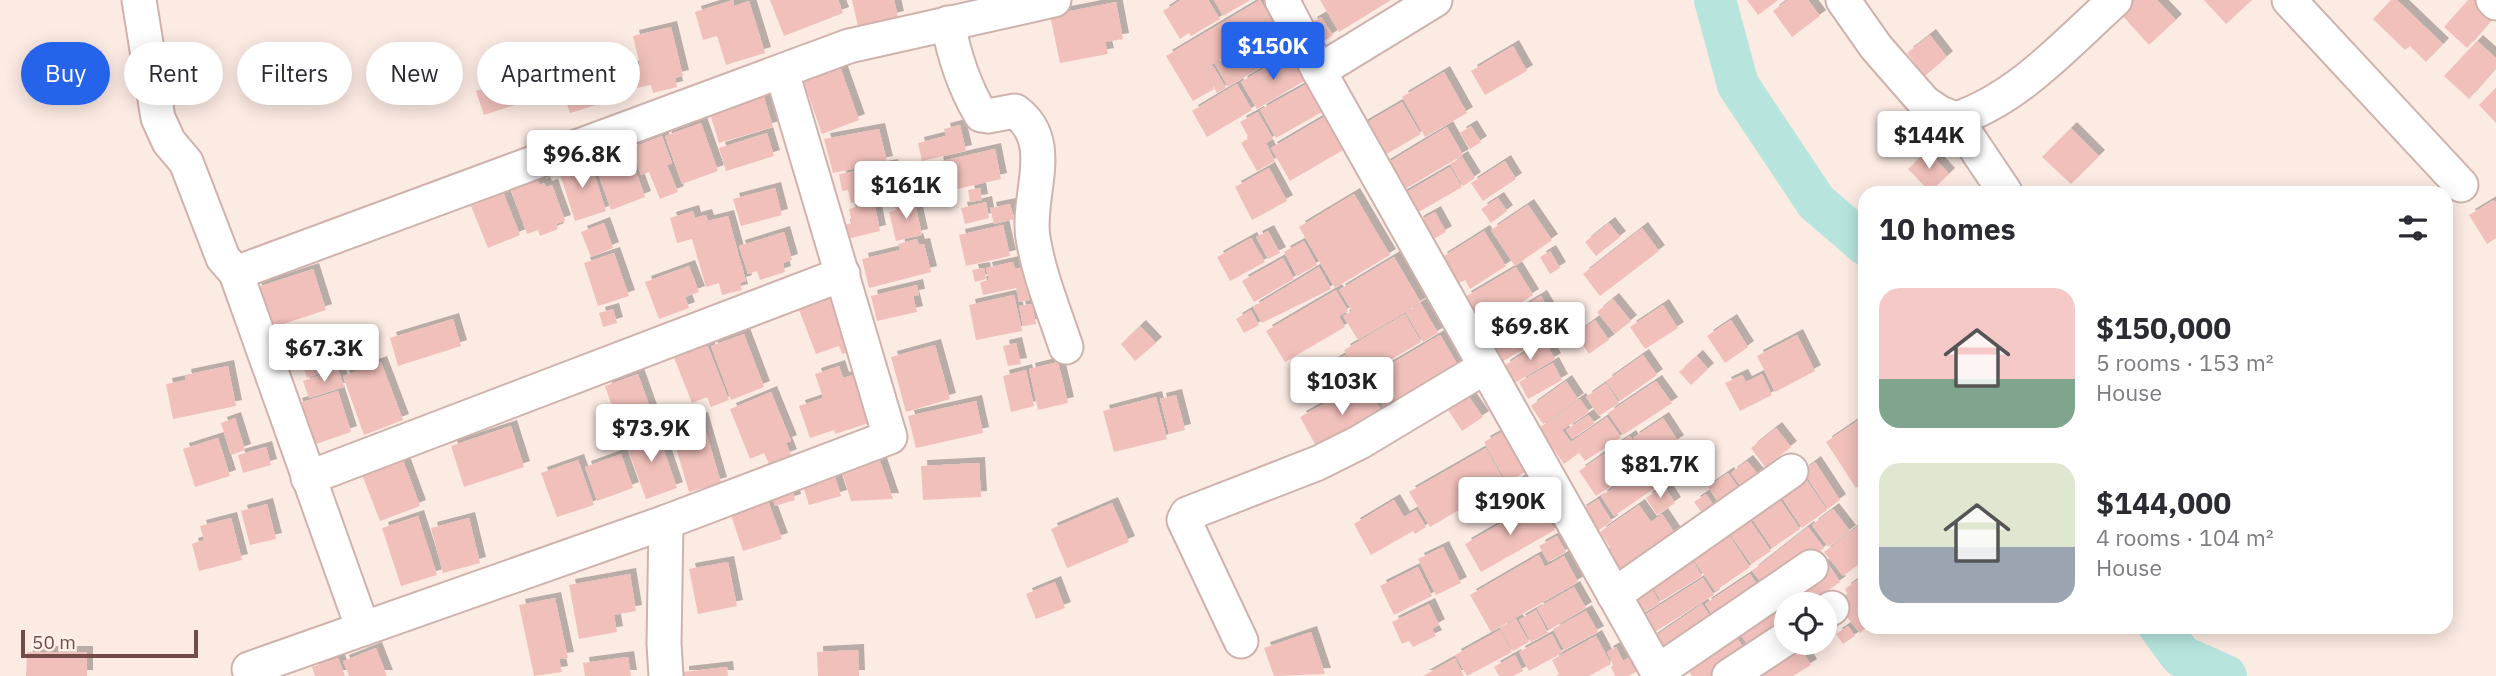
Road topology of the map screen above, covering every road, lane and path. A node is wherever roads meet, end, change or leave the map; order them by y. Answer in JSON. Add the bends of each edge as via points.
{"nodes":[{"id":1,"x":139,"y":0,"type":"edge"},
{"id":2,"x":1054,"y":0,"type":"edge"},
{"id":3,"x":1282,"y":0,"type":"edge"},
{"id":4,"x":1435,"y":0,"type":"edge"},
{"id":5,"x":1843,"y":0,"type":"edge"},
{"id":6,"x":2115,"y":0,"type":"edge"},
{"id":7,"x":2289,"y":0,"type":"edge"},
{"id":8,"x":995,"y":6,"type":"edge"},
{"id":9,"x":947,"y":23,"type":"junction"},
{"id":10,"x":1319,"y":71,"type":"junction"},
{"id":11,"x":782,"y":72,"type":"junction"},
{"id":12,"x":1956,"y":119,"type":"junction"},
{"id":13,"x":2461,"y":185,"type":"dead end"},
{"id":14,"x":2001,"y":186,"type":"edge"},
{"id":15,"x":236,"y":273,"type":"junction"},
{"id":16,"x":843,"y":274,"type":"junction"},
{"id":17,"x":1066,"y":347,"type":"dead end"},
{"id":18,"x":1485,"y":367,"type":"junction"},
{"id":19,"x":1791,"y":471,"type":"dead end"},
{"id":20,"x":308,"y":478,"type":"junction"},
{"id":21,"x":667,"y":522,"type":"junction"},
{"id":22,"x":1811,"y":567,"type":"dead end"},
{"id":23,"x":1614,"y":595,"type":"junction"},
{"id":24,"x":363,"y":629,"type":"junction"},
{"id":25,"x":1241,"y":641,"type":"dead end"},
{"id":26,"x":1774,"y":647,"type":"edge"},
{"id":27,"x":249,"y":670,"type":"dead end"},
{"id":28,"x":1658,"y":674,"type":"edge"},
{"id":29,"x":666,"y":676,"type":"edge"},
{"id":30,"x":1729,"y":676,"type":"edge"}],
"edges":[{"from":1,"to":15,"type":"street","via":[[158,118],[169,142],[186,162],[223,258]]},
{"from":2,"to":8,"type":"street"},
{"from":3,"to":10,"type":"street"},
{"from":4,"to":10,"type":"street"},
{"from":5,"to":12,"type":"street","via":[[1924,102]]},
{"from":6,"to":12,"type":"street","via":[[2019,86]]},
{"from":7,"to":13,"type":"street"},
{"from":8,"to":9,"type":"street"},
{"from":9,"to":11,"type":"street","via":[[849,46]]},
{"from":9,"to":17,"type":"street","via":[[981,115],[1015,111],[1032,131],[1039,158],[1032,235]]},
{"from":10,"to":18,"type":"street"},
{"from":11,"to":15,"type":"street"},
{"from":11,"to":16,"type":"street"},
{"from":12,"to":14,"type":"street"},
{"from":15,"to":20,"type":"street"},
{"from":16,"to":20,"type":"street"},
{"from":16,"to":21,"type":"street","via":[[890,437]]},
{"from":18,"to":23,"type":"street"},
{"from":18,"to":25,"type":"street","via":[[1318,463],[1187,514],[1184,520]]},
{"from":19,"to":23,"type":"street"},
{"from":20,"to":24,"type":"street"},
{"from":21,"to":24,"type":"street"},
{"from":21,"to":29,"type":"street"},
{"from":22,"to":28,"type":"street"},
{"from":23,"to":28,"type":"street"},
{"from":24,"to":27,"type":"street"},
{"from":26,"to":30,"type":"street"}]}
